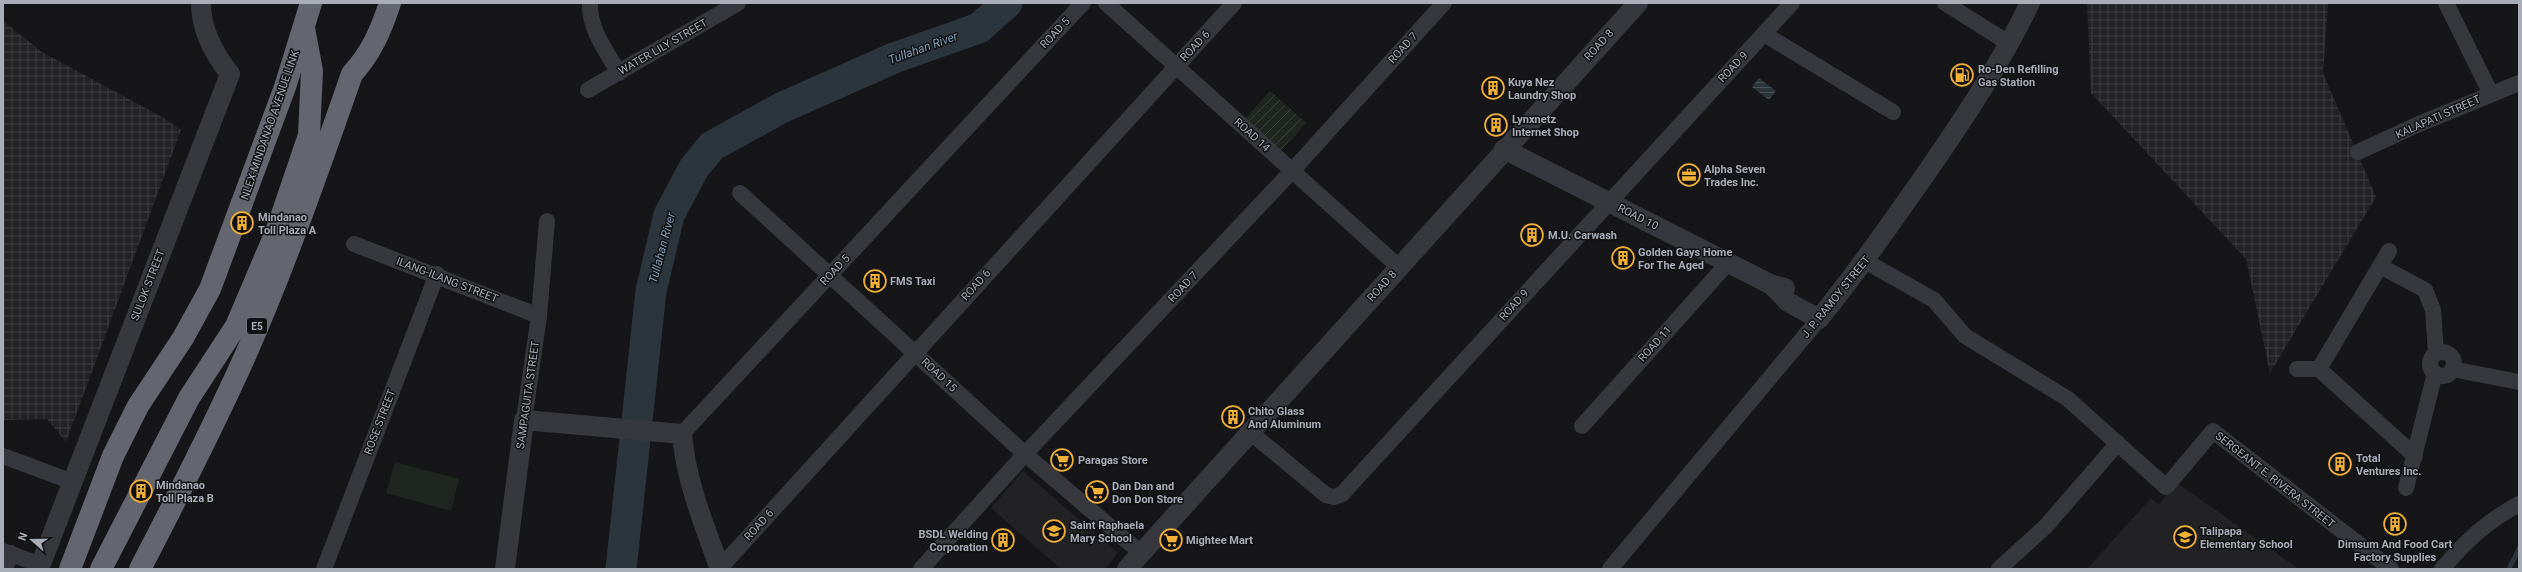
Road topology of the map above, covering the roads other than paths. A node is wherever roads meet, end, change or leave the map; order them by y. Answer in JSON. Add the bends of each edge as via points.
{"nodes":[{"id":1,"x":201,"y":3,"type":"edge"},
{"id":2,"x":311,"y":3,"type":"edge"},
{"id":3,"x":390,"y":3,"type":"edge"},
{"id":4,"x":590,"y":3,"type":"edge"},
{"id":5,"x":738,"y":3,"type":"edge"},
{"id":6,"x":1083,"y":3,"type":"edge"},
{"id":7,"x":1106,"y":3,"type":"edge"},
{"id":8,"x":1234,"y":3,"type":"edge"},
{"id":9,"x":1444,"y":3,"type":"edge"},
{"id":10,"x":1638,"y":3,"type":"edge"},
{"id":11,"x":1792,"y":3,"type":"edge"},
{"id":12,"x":1945,"y":3,"type":"edge"},
{"id":13,"x":2030,"y":3,"type":"edge"},
{"id":14,"x":2446,"y":3,"type":"edge"},
{"id":15,"x":304,"y":25,"type":"junction"},
{"id":16,"x":1764,"y":34,"type":"junction"},
{"id":17,"x":2010,"y":44,"type":"junction"},
{"id":18,"x":1176,"y":66,"type":"junction"},
{"id":19,"x":619,"y":73,"type":"junction"},
{"id":20,"x":2519,"y":83,"type":"edge"},
{"id":21,"x":588,"y":90,"type":"dead end"},
{"id":22,"x":2491,"y":94,"type":"junction"},
{"id":23,"x":1893,"y":112,"type":"dead end"},
{"id":24,"x":1504,"y":149,"type":"junction"},
{"id":25,"x":2358,"y":152,"type":"dead end"},
{"id":26,"x":1292,"y":171,"type":"junction"},
{"id":27,"x":740,"y":193,"type":"dead end"},
{"id":28,"x":1608,"y":202,"type":"junction"},
{"id":29,"x":547,"y":221,"type":"dead end"},
{"id":30,"x":354,"y":244,"type":"dead end"},
{"id":31,"x":2389,"y":251,"type":"dead end"},
{"id":32,"x":1866,"y":261,"type":"junction"},
{"id":33,"x":1728,"y":263,"type":"junction"},
{"id":34,"x":2380,"y":266,"type":"junction"},
{"id":35,"x":1399,"y":267,"type":"junction"},
{"id":36,"x":437,"y":274,"type":"junction"},
{"id":37,"x":830,"y":276,"type":"junction"},
{"id":38,"x":1823,"y":314,"type":"junction"},
{"id":39,"x":539,"y":316,"type":"junction"},
{"id":40,"x":914,"y":353,"type":"junction"},
{"id":41,"x":2436,"y":353,"type":"junction"},
{"id":42,"x":2453,"y":365,"type":"junction"},
{"id":43,"x":2319,"y":368,"type":"junction"},
{"id":44,"x":2297,"y":369,"type":"dead end"},
{"id":45,"x":2435,"y":373,"type":"junction"},
{"id":46,"x":2519,"y":374,"type":"edge"},
{"id":47,"x":2519,"y":382,"type":"edge"},
{"id":48,"x":524,"y":420,"type":"junction"},
{"id":49,"x":1582,"y":426,"type":"dead end"},
{"id":50,"x":1251,"y":432,"type":"junction"},
{"id":51,"x":682,"y":434,"type":"junction"},
{"id":52,"x":2118,"y":443,"type":"junction"},
{"id":53,"x":1025,"y":454,"type":"junction"},
{"id":54,"x":3,"y":456,"type":"edge"},
{"id":55,"x":2415,"y":456,"type":"junction"},
{"id":56,"x":72,"y":482,"type":"junction"},
{"id":57,"x":2406,"y":488,"type":"dead end"},
{"id":58,"x":2519,"y":504,"type":"edge"},
{"id":59,"x":7,"y":552,"type":"edge"},
{"id":60,"x":1141,"y":553,"type":"junction"},
{"id":61,"x":40,"y":567,"type":"edge"},
{"id":62,"x":5,"y":569,"type":"edge"},
{"id":63,"x":70,"y":569,"type":"edge"},
{"id":64,"x":101,"y":569,"type":"edge"},
{"id":65,"x":140,"y":569,"type":"edge"},
{"id":66,"x":324,"y":569,"type":"edge"},
{"id":67,"x":505,"y":569,"type":"edge"},
{"id":68,"x":720,"y":569,"type":"edge"},
{"id":69,"x":921,"y":569,"type":"edge"},
{"id":70,"x":1127,"y":569,"type":"edge"},
{"id":71,"x":1610,"y":569,"type":"edge"},
{"id":72,"x":1999,"y":569,"type":"edge"},
{"id":73,"x":2391,"y":569,"type":"edge"},
{"id":74,"x":2442,"y":569,"type":"edge"}],
"edges":[{"from":1,"to":56,"type":"street","name":"SULOK STREET","via":[[208,36],[218,58],[230,74]]},
{"from":2,"to":15,"type":"highway","name":"NLEX-MINDANAO AVENUE LINK"},
{"from":3,"to":65,"type":"highway","number":"E5","via":[[370,51],[352,74],[301,216],[247,353],[204,448]]},
{"from":4,"to":19,"type":"street","via":[[590,16],[594,28]]},
{"from":5,"to":19,"type":"street","name":"WATER LILY STREET"},
{"from":6,"to":37,"type":"street","name":"ROAD 5"},
{"from":7,"to":18,"type":"street","name":"ROAD 14"},
{"from":8,"to":18,"type":"street","name":"ROAD 6"},
{"from":9,"to":26,"type":"street","name":"ROAD 7"},
{"from":10,"to":24,"type":"street","name":"ROAD 8"},
{"from":11,"to":16,"type":"street","name":"ROAD 9"},
{"from":12,"to":17,"type":"street"},
{"from":13,"to":17,"type":"street","name":"J. P. RAMOY STREET"},
{"from":14,"to":22,"type":"street"},
{"from":15,"to":63,"type":"highway","name":"NLEX-MINDANAO AVENUE LINK","via":[[210,289],[183,338],[138,406],[113,456]]},
{"from":15,"to":64,"type":"highway","number":"E5","via":[[312,71],[309,135],[276,232],[236,326],[189,398]]},
{"from":16,"to":23,"type":"street"},
{"from":16,"to":28,"type":"street","name":"ROAD 9"},
{"from":17,"to":32,"type":"street","name":"J. P. RAMOY STREET","via":[[1971,108]]},
{"from":18,"to":26,"type":"street","name":"ROAD 14"},
{"from":18,"to":40,"type":"street","name":"ROAD 6"},
{"from":19,"to":21,"type":"street","name":"WATER LILY STREET"},
{"from":20,"to":22,"type":"street","name":"KALAPATI STREET"},
{"from":22,"to":25,"type":"street","name":"KALAPATI STREET"},
{"from":24,"to":28,"type":"street","name":"ROAD 10"},
{"from":24,"to":35,"type":"street","name":"ROAD 8"},
{"from":26,"to":35,"type":"street","name":"ROAD 14"},
{"from":26,"to":53,"type":"street","name":"ROAD 7"},
{"from":27,"to":37,"type":"street","name":"ROAD 15"},
{"from":28,"to":33,"type":"street","name":"ROAD 10"},
{"from":28,"to":50,"type":"street","name":"ROAD 9","via":[[1342,494],[1334,497],[1326,495]]},
{"from":29,"to":39,"type":"street","name":"SAMPAGUITA STREET"},
{"from":30,"to":36,"type":"street","name":"ILANG-ILANG STREET"},
{"from":31,"to":34,"type":"street"},
{"from":32,"to":38,"type":"street","name":"J. P. RAMOY STREET"},
{"from":32,"to":52,"type":"street","name":"SERGEANT E. RIVERA STREET","via":[[1934,300],[1965,336],[2068,399]]},
{"from":33,"to":38,"type":"street","name":"ROAD 10","via":[[1772,285],[1788,302]]},
{"from":33,"to":49,"type":"street","name":"ROAD 11"},
{"from":34,"to":41,"type":"street","via":[[2425,290],[2433,310]]},
{"from":34,"to":43,"type":"street"},
{"from":35,"to":50,"type":"street","name":"ROAD 8"},
{"from":36,"to":39,"type":"street","name":"ILANG-ILANG STREET"},
{"from":36,"to":66,"type":"street","name":"ROSE STREET"},
{"from":37,"to":40,"type":"street","name":"ROAD 15"},
{"from":37,"to":51,"type":"street","name":"ROAD 5"},
{"from":38,"to":71,"type":"street","name":"J. P. RAMOY STREET"},
{"from":39,"to":48,"type":"street","name":"SAMPAGUITA STREET"},
{"from":40,"to":53,"type":"street","name":"ROAD 15"},
{"from":40,"to":68,"type":"street","name":"ROAD 6"},
{"from":41,"to":42,"type":"street","via":[[2449,354]]},
{"from":41,"to":45,"type":"street","via":[[2430,363]]},
{"from":42,"to":45,"type":"street","via":[[2443,376]]},
{"from":42,"to":46,"type":"street"},
{"from":42,"to":47,"type":"street"},
{"from":43,"to":44,"type":"street"},
{"from":43,"to":55,"type":"street"},
{"from":45,"to":55,"type":"street"},
{"from":48,"to":51,"type":"street"},
{"from":48,"to":67,"type":"street","name":"SAMPAGUITA STREET"},
{"from":50,"to":60,"type":"street","name":"ROAD 8"},
{"from":51,"to":68,"type":"street","via":[[684,457],[693,495]]},
{"from":52,"to":72,"type":"street","via":[[2046,526]]},
{"from":52,"to":73,"type":"street","name":"SERGEANT E. RIVERA STREET","via":[[2166,487],[2213,431]]},
{"from":53,"to":60,"type":"street","name":"ROAD 15"},
{"from":53,"to":69,"type":"street","name":"ROAD 7"},
{"from":54,"to":56,"type":"street"},
{"from":55,"to":57,"type":"street"},
{"from":56,"to":61,"type":"street","name":"SULOK STREET"},
{"from":58,"to":74,"type":"street","via":[[2481,527]]},
{"from":59,"to":61,"type":"street"},
{"from":59,"to":62,"type":"street"},
{"from":60,"to":70,"type":"street","name":"ROAD 8"}]}
